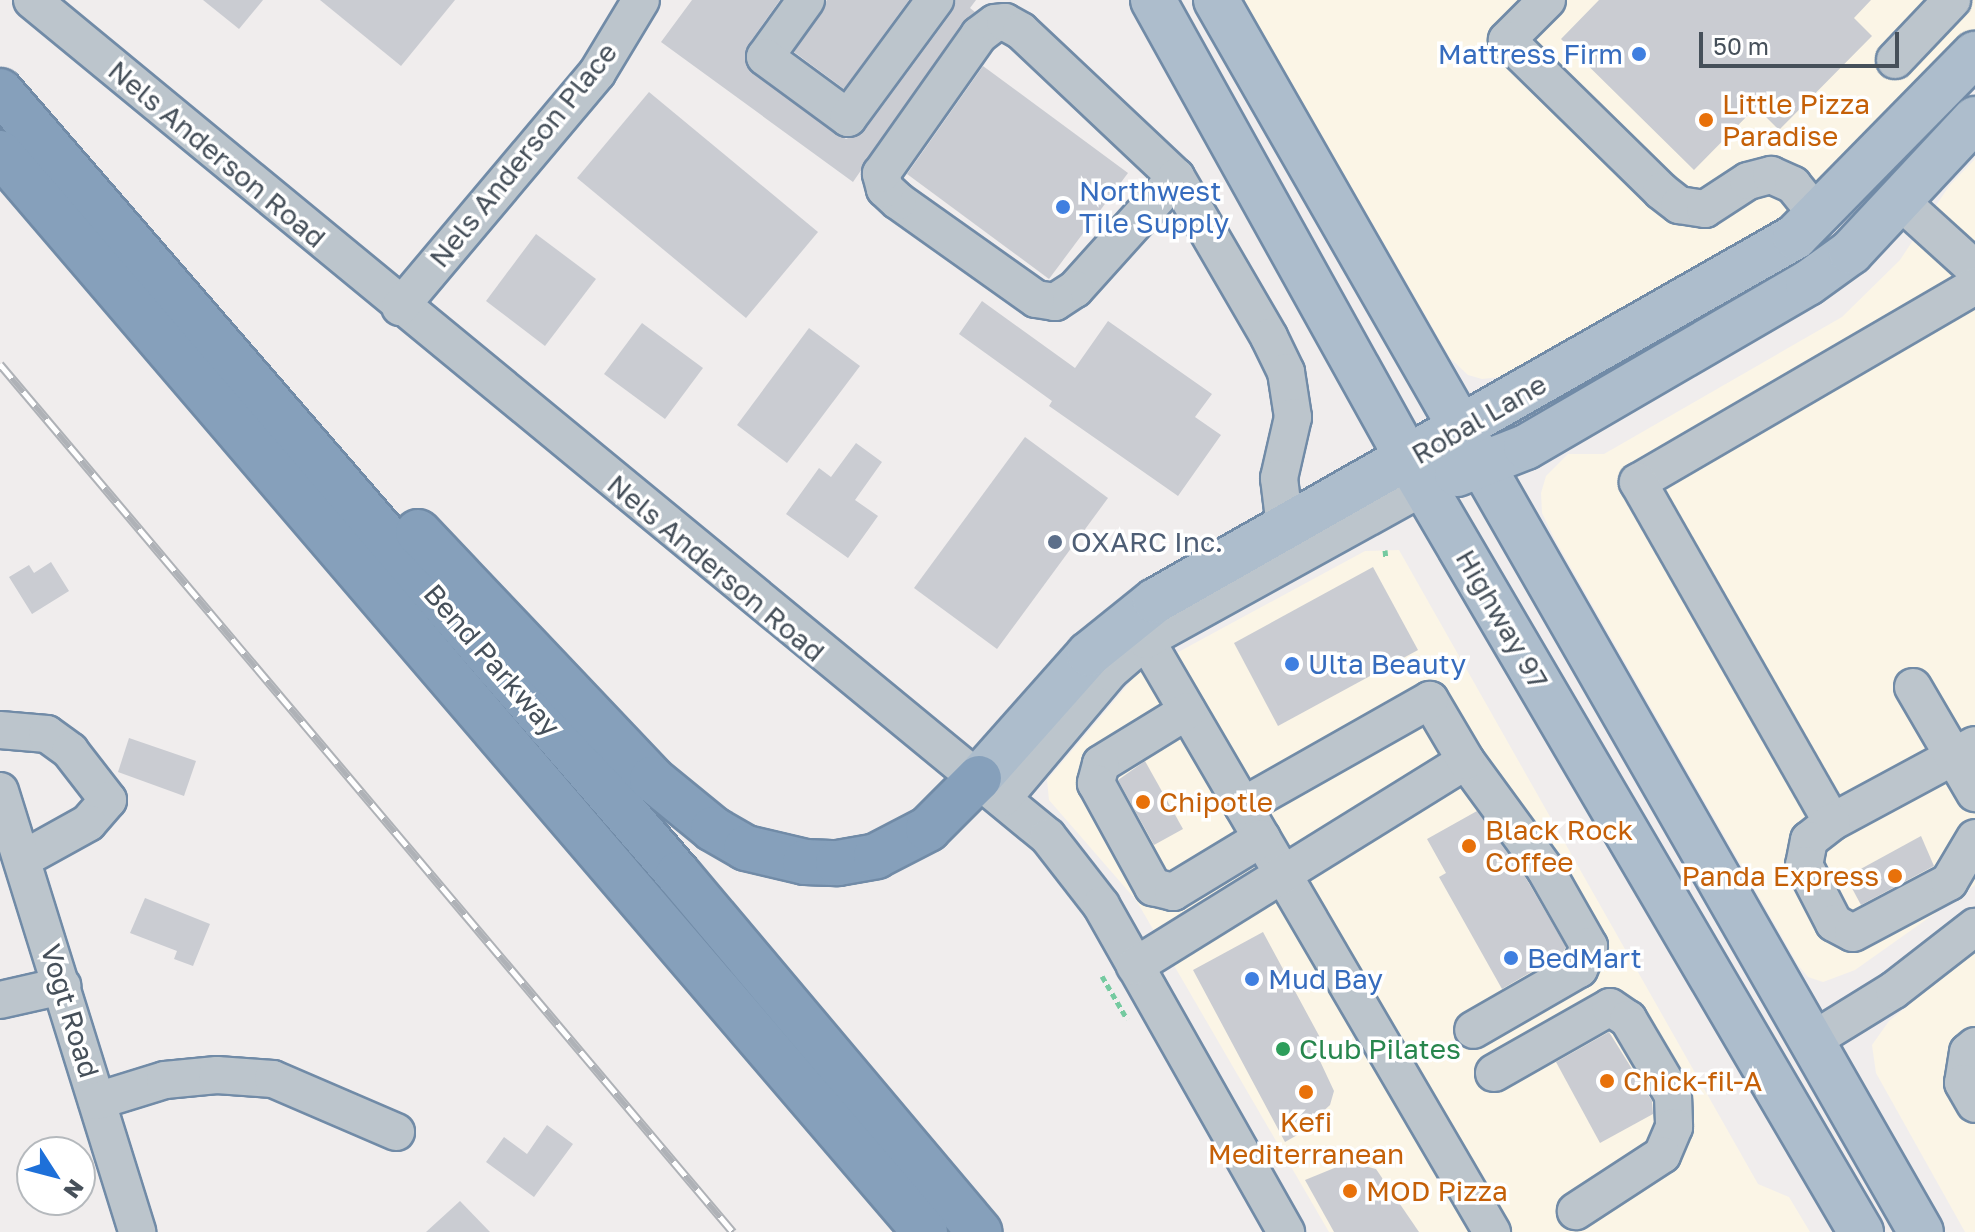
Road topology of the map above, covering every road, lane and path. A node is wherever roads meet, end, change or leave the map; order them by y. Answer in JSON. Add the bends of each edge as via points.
{"nodes":[{"id":1,"x":32,"y":0,"type":"edge"},
{"id":2,"x":641,"y":0,"type":"edge"},
{"id":3,"x":806,"y":0,"type":"edge"},
{"id":4,"x":935,"y":0,"type":"edge"},
{"id":5,"x":1153,"y":0,"type":"edge"},
{"id":6,"x":1216,"y":0,"type":"edge"},
{"id":7,"x":1952,"y":0,"type":"edge"},
{"id":8,"x":1529,"y":7,"type":"edge"},
{"id":9,"x":1975,"y":54,"type":"edge"},
{"id":10,"x":1895,"y":60,"type":"dead end"},
{"id":11,"x":0,"y":91,"type":"edge"},
{"id":12,"x":1975,"y":119,"type":"edge"},
{"id":13,"x":0,"y":153,"type":"edge"},
{"id":14,"x":1176,"y":177,"type":"junction"},
{"id":15,"x":1900,"y":201,"type":"junction"},
{"id":16,"x":1819,"y":217,"type":"junction"},
{"id":17,"x":1975,"y":269,"type":"edge"},
{"id":18,"x":1975,"y":286,"type":"edge"},
{"id":19,"x":400,"y":307,"type":"junction"},
{"id":20,"x":219,"y":346,"type":"junction"},
{"id":21,"x":1472,"y":446,"type":"junction"},
{"id":22,"x":1417,"y":473,"type":"junction"},
{"id":23,"x":1285,"y":527,"type":"junction"},
{"id":24,"x":1385,"y":550,"type":"dead end"},
{"id":25,"x":1386,"y":559,"type":"dead end"},
{"id":26,"x":1146,"y":640,"type":"junction"},
{"id":27,"x":1913,"y":687,"type":"dead end"},
{"id":28,"x":1187,"y":711,"type":"junction"},
{"id":29,"x":0,"y":730,"type":"edge"},
{"id":30,"x":1965,"y":751,"type":"edge"},
{"id":31,"x":1466,"y":761,"type":"junction"},
{"id":32,"x":991,"y":788,"type":"junction"},
{"id":33,"x":0,"y":791,"type":"edge"},
{"id":34,"x":1975,"y":793,"type":"edge"},
{"id":35,"x":1243,"y":806,"type":"junction"},
{"id":36,"x":1832,"y":822,"type":"junction"},
{"id":37,"x":1262,"y":838,"type":"junction"},
{"id":38,"x":1975,"y":838,"type":"edge"},
{"id":39,"x":23,"y":859,"type":"junction"},
{"id":40,"x":1283,"y":875,"type":"junction"},
{"id":41,"x":1975,"y":927,"type":"edge"},
{"id":42,"x":1135,"y":966,"type":"junction"},
{"id":43,"x":62,"y":986,"type":"junction"},
{"id":44,"x":0,"y":1000,"type":"edge"},
{"id":45,"x":1473,"y":1030,"type":"dead end"},
{"id":46,"x":1813,"y":1040,"type":"junction"},
{"id":47,"x":1975,"y":1046,"type":"edge"},
{"id":48,"x":1494,"y":1073,"type":"dead end"},
{"id":49,"x":97,"y":1101,"type":"junction"},
{"id":50,"x":1975,"y":1104,"type":"edge"},
{"id":51,"x":396,"y":1132,"type":"dead end"},
{"id":52,"x":1576,"y":1211,"type":"dead end"},
{"id":53,"x":137,"y":1232,"type":"edge"},
{"id":54,"x":925,"y":1232,"type":"edge"},
{"id":55,"x":979,"y":1232,"type":"edge"},
{"id":56,"x":1286,"y":1232,"type":"edge"},
{"id":57,"x":1492,"y":1232,"type":"edge"},
{"id":58,"x":1861,"y":1232,"type":"edge"},
{"id":59,"x":1921,"y":1232,"type":"edge"}],
"edges":[{"from":1,"to":19,"type":"street","name":"Nels Anderson Road"},
{"from":2,"to":19,"type":"street","name":"Nels Anderson Place","via":[[597,73]]},
{"from":3,"to":4,"type":"street","via":[[765,57],[848,118]]},
{"from":5,"to":22,"type":"main road","name":"Highway 97"},
{"from":6,"to":21,"type":"main road"},
{"from":7,"to":10,"type":"street"},
{"from":8,"to":16,"type":"street","via":[[1507,40],[1679,205],[1705,209],[1748,181],[1771,175],[1793,185]]},
{"from":9,"to":16,"type":"main road","name":"Robal Lane"},
{"from":11,"to":20,"type":"highway","name":"Bend Parkway"},
{"from":12,"to":15,"type":"main road","name":"Robal Lane"},
{"from":13,"to":54,"type":"highway","name":"Bend Parkway"},
{"from":14,"to":14,"type":"street","via":[[1005,22],[979,35],[881,174],[885,189],[898,201],[1036,299],[1055,302],[1075,289]]},
{"from":14,"to":23,"type":"street","via":[[1286,372],[1293,417],[1279,478]]},
{"from":15,"to":17,"type":"street"},
{"from":15,"to":21,"type":"main road","name":"Robal Lane","via":[[1851,252],[1780,302],[1526,447]]},
{"from":16,"to":21,"type":"main road","name":"Robal Lane","via":[[1766,257]]},
{"from":18,"to":36,"type":"street","via":[[1638,482]]},
{"from":19,"to":32,"type":"street","name":"Nels Anderson Road"},
{"from":20,"to":32,"type":"highway","via":[[341,451],[652,779],[713,829],[773,857],[838,863],[909,842]]},
{"from":20,"to":55,"type":"highway","name":"Bend Parkway","via":[[678,874]]},
{"from":21,"to":22,"type":"main road","name":"Robal Lane"},
{"from":21,"to":46,"type":"main road"},
{"from":22,"to":23,"type":"main road","name":"Robal Lane"},
{"from":22,"to":26,"type":"street","name":"Robal Lane"},
{"from":22,"to":58,"type":"main road","name":"Highway 97"},
{"from":23,"to":32,"type":"main road","name":"Robal Lane","via":[[1155,601],[1110,634]]},
{"from":24,"to":25,"type":"path"},
{"from":26,"to":28,"type":"street"},
{"from":26,"to":32,"type":"street","name":"Robal Lane"},
{"from":27,"to":30,"type":"street"},
{"from":28,"to":35,"type":"street"},
{"from":28,"to":37,"type":"street","via":[[1101,764],[1096,783],[1153,887],[1173,892]]},
{"from":29,"to":39,"type":"street","via":[[47,734],[70,751],[108,800],[88,823]]},
{"from":30,"to":34,"type":"street"},
{"from":30,"to":36,"type":"street"},
{"from":31,"to":35,"type":"street","via":[[1430,700]]},
{"from":31,"to":40,"type":"street"},
{"from":31,"to":45,"type":"street","via":[[1545,869],[1589,946],[1579,969]]},
{"from":32,"to":42,"type":"street","name":"Nels Anderson Road","via":[[1048,837],[1079,873]]},
{"from":33,"to":39,"type":"street","name":"Vogt Road"},
{"from":35,"to":37,"type":"street"},
{"from":36,"to":38,"type":"street","via":[[1809,840],[1804,865],[1834,923],[1853,933],[1949,882]]},
{"from":37,"to":40,"type":"street"},
{"from":39,"to":43,"type":"street","name":"Vogt Road"},
{"from":40,"to":42,"type":"street"},
{"from":40,"to":57,"type":"street"},
{"from":41,"to":46,"type":"street","via":[[1894,990]]},
{"from":42,"to":56,"type":"street","name":"Nels Anderson Road"},
{"from":43,"to":44,"type":"street"},
{"from":43,"to":49,"type":"street","name":"Vogt Road"},
{"from":46,"to":59,"type":"main road"},
{"from":47,"to":50,"type":"street","via":[[1963,1067],[1963,1083]]},
{"from":48,"to":52,"type":"street","via":[[1610,1007],[1628,1019],[1673,1095],[1674,1127],[1662,1155]]},
{"from":49,"to":51,"type":"street","via":[[165,1080],[217,1075],[273,1079]]},
{"from":49,"to":53,"type":"street","name":"Vogt Road"}]}
